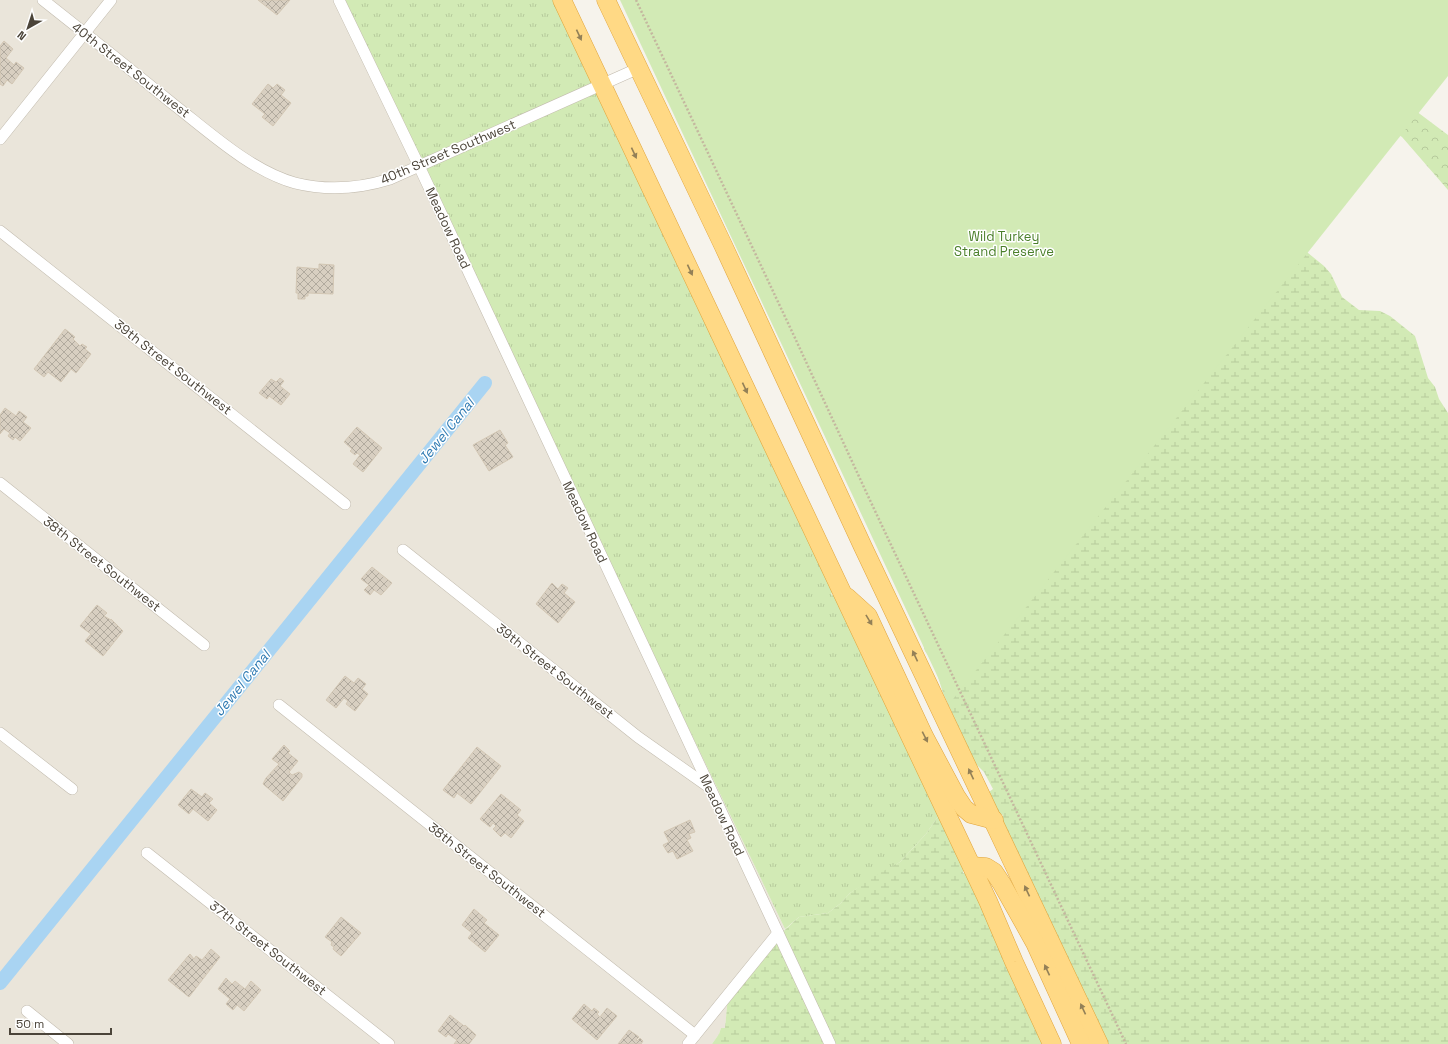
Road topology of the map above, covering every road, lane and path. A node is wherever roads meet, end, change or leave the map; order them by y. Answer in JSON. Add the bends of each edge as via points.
{"nodes":[{"id":1,"x":43,"y":0,"type":"edge"},
{"id":2,"x":111,"y":0,"type":"edge"},
{"id":3,"x":339,"y":0,"type":"edge"},
{"id":4,"x":562,"y":0,"type":"edge"},
{"id":5,"x":606,"y":0,"type":"edge"},
{"id":6,"x":636,"y":0,"type":"edge"},
{"id":7,"x":85,"y":33,"type":"junction"},
{"id":8,"x":639,"y":68,"type":"junction"},
{"id":9,"x":602,"y":84,"type":"junction"},
{"id":10,"x":0,"y":139,"type":"edge"},
{"id":11,"x":419,"y":166,"type":"junction"},
{"id":12,"x":0,"y":230,"type":"edge"},
{"id":13,"x":0,"y":483,"type":"edge"},
{"id":14,"x":345,"y":504,"type":"dead end"},
{"id":15,"x":403,"y":550,"type":"dead end"},
{"id":16,"x":842,"y":593,"type":"junction"},
{"id":17,"x":204,"y":645,"type":"dead end"},
{"id":18,"x":279,"y":705,"type":"dead end"},
{"id":19,"x":0,"y":733,"type":"edge"},
{"id":20,"x":709,"y":788,"type":"junction"},
{"id":21,"x":72,"y":789,"type":"dead end"},
{"id":22,"x":994,"y":820,"type":"junction"},
{"id":23,"x":147,"y":853,"type":"dead end"},
{"id":24,"x":972,"y":866,"type":"junction"},
{"id":25,"x":778,"y":933,"type":"junction"},
{"id":26,"x":27,"y":1011,"type":"dead end"},
{"id":27,"x":695,"y":1035,"type":"junction"},
{"id":28,"x":68,"y":1044,"type":"edge"},
{"id":29,"x":389,"y":1044,"type":"edge"},
{"id":30,"x":688,"y":1044,"type":"edge"},
{"id":31,"x":830,"y":1044,"type":"edge"},
{"id":32,"x":1052,"y":1044,"type":"edge"},
{"id":33,"x":1081,"y":1044,"type":"edge"},
{"id":34,"x":1099,"y":1044,"type":"edge"},
{"id":35,"x":1126,"y":1044,"type":"edge"}],
"edges":[{"from":1,"to":7,"type":"street","name":"40th Street Southwest"},
{"from":2,"to":7,"type":"street"},
{"from":3,"to":11,"type":"street","name":"Meadow Road"},
{"from":4,"to":9,"type":"highway","one_way":true},
{"from":5,"to":8,"type":"highway"},
{"from":6,"to":35,"type":"path"},
{"from":7,"to":10,"type":"street"},
{"from":7,"to":11,"type":"street","name":"40th Street Southwest","via":[[240,155],[277,176],[314,187],[336,189],[390,179]]},
{"from":8,"to":9,"type":"street","name":"40th Street Southwest"},
{"from":22,"to":8,"type":"highway","one_way":true},
{"from":9,"to":11,"type":"street","name":"40th Street Southwest"},
{"from":9,"to":16,"type":"highway","one_way":true},
{"from":11,"to":20,"type":"street","name":"Meadow Road"},
{"from":12,"to":14,"type":"street","name":"39th Street Southwest"},
{"from":13,"to":17,"type":"street","name":"38th Street Southwest"},
{"from":15,"to":20,"type":"street","name":"39th Street Southwest","via":[[638,737]]},
{"from":16,"to":22,"type":"highway","one_way":true,"via":[[868,616],[924,736],[964,808],[971,814]]},
{"from":16,"to":24,"type":"highway"},
{"from":18,"to":27,"type":"street","name":"38th Street Southwest"},
{"from":19,"to":21,"type":"street"},
{"from":20,"to":25,"type":"street","name":"Meadow Road"},
{"from":34,"to":22,"type":"highway","one_way":true},
{"from":23,"to":29,"type":"street","name":"37th Street Southwest"},
{"from":24,"to":32,"type":"highway"},
{"from":33,"to":24,"type":"highway","one_way":true,"via":[[1035,943],[1002,884],[994,872],[986,867]]},
{"from":25,"to":27,"type":"street"},
{"from":25,"to":31,"type":"street","name":"Meadow Road"},
{"from":26,"to":28,"type":"street"},
{"from":27,"to":30,"type":"street"}]}
